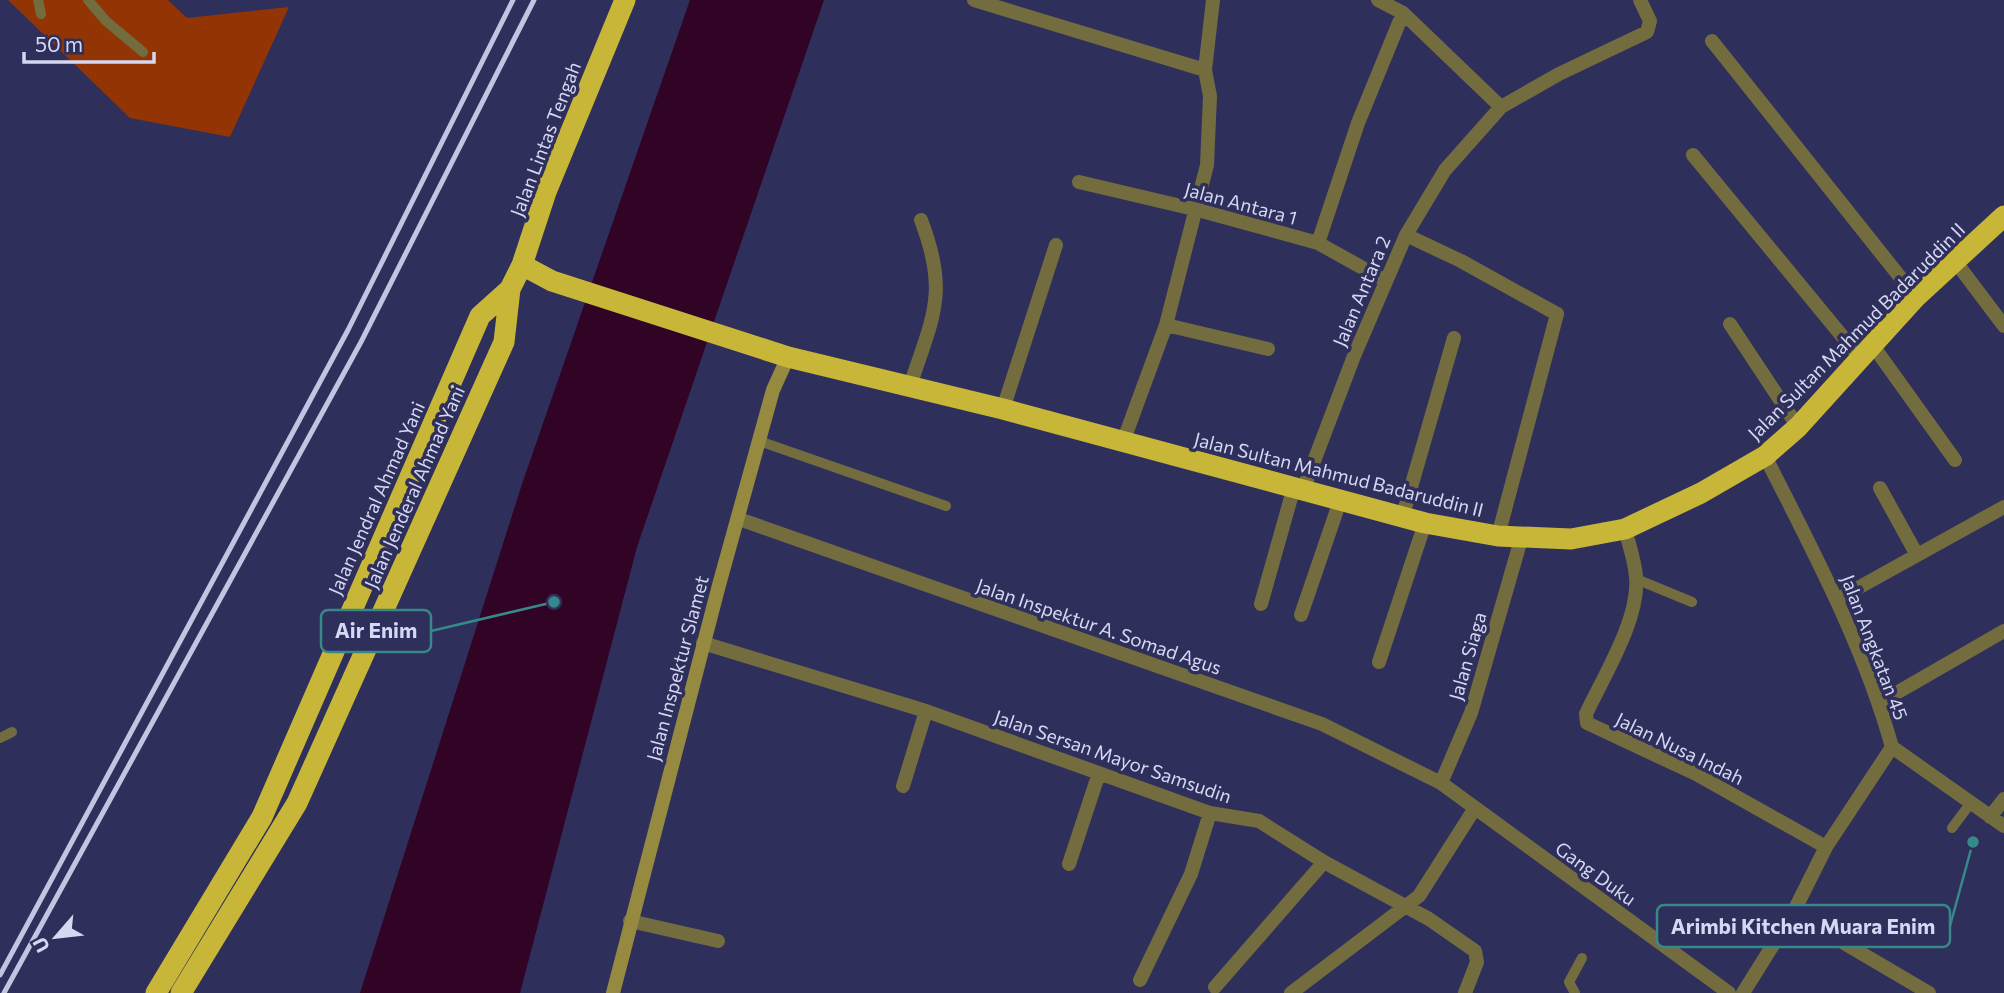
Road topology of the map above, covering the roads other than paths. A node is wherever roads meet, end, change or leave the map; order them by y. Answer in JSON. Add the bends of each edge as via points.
{"nodes":[{"id":1,"x":38,"y":0,"type":"edge"},
{"id":2,"x":88,"y":0,"type":"edge"},
{"id":3,"x":625,"y":0,"type":"edge"},
{"id":4,"x":974,"y":0,"type":"edge"},
{"id":5,"x":1213,"y":0,"type":"edge"},
{"id":6,"x":1378,"y":0,"type":"edge"},
{"id":7,"x":1640,"y":0,"type":"edge"},
{"id":8,"x":1403,"y":13,"type":"junction"},
{"id":9,"x":41,"y":14,"type":"dead end"},
{"id":10,"x":1712,"y":41,"type":"dead end"},
{"id":11,"x":143,"y":52,"type":"dead end"},
{"id":12,"x":1205,"y":70,"type":"junction"},
{"id":13,"x":1501,"y":107,"type":"junction"},
{"id":14,"x":1693,"y":155,"type":"dead end"},
{"id":15,"x":1079,"y":182,"type":"dead end"},
{"id":16,"x":1198,"y":210,"type":"junction"},
{"id":17,"x":2004,"y":216,"type":"edge"},
{"id":18,"x":921,"y":220,"type":"dead end"},
{"id":19,"x":1406,"y":235,"type":"junction"},
{"id":20,"x":1318,"y":243,"type":"junction"},
{"id":21,"x":1056,"y":245,"type":"dead end"},
{"id":22,"x":1955,"y":261,"type":"junction"},
{"id":23,"x":522,"y":265,"type":"junction"},
{"id":24,"x":1386,"y":281,"type":"junction"},
{"id":25,"x":510,"y":289,"type":"junction"},
{"id":26,"x":1916,"y":297,"type":"junction"},
{"id":27,"x":1730,"y":324,"type":"dead end"},
{"id":28,"x":1166,"y":325,"type":"junction"},
{"id":29,"x":2004,"y":326,"type":"edge"},
{"id":30,"x":1454,"y":338,"type":"dead end"},
{"id":31,"x":1268,"y":349,"type":"dead end"},
{"id":32,"x":1868,"y":353,"type":"junction"},
{"id":33,"x":788,"y":357,"type":"junction"},
{"id":34,"x":910,"y":386,"type":"junction"},
{"id":35,"x":1003,"y":409,"type":"junction"},
{"id":36,"x":1798,"y":427,"type":"junction"},
{"id":37,"x":759,"y":441,"type":"junction"},
{"id":38,"x":1123,"y":442,"type":"junction"},
{"id":39,"x":1765,"y":456,"type":"junction"},
{"id":40,"x":1955,"y":460,"type":"dead end"},
{"id":41,"x":1880,"y":488,"type":"dead end"},
{"id":42,"x":1299,"y":489,"type":"junction"},
{"id":43,"x":1340,"y":500,"type":"junction"},
{"id":44,"x":946,"y":506,"type":"dead end"},
{"id":45,"x":2004,"y":507,"type":"edge"},
{"id":46,"x":1403,"y":515,"type":"junction"},
{"id":47,"x":739,"y":519,"type":"junction"},
{"id":48,"x":1425,"y":523,"type":"junction"},
{"id":49,"x":1625,"y":529,"type":"junction"},
{"id":50,"x":1498,"y":536,"type":"junction"},
{"id":51,"x":1522,"y":536,"type":"junction"},
{"id":52,"x":1917,"y":555,"type":"junction"},
{"id":53,"x":1636,"y":579,"type":"junction"},
{"id":54,"x":1838,"y":600,"type":"junction"},
{"id":55,"x":1692,"y":602,"type":"dead end"},
{"id":56,"x":1261,"y":604,"type":"dead end"},
{"id":57,"x":1301,"y":615,"type":"dead end"},
{"id":58,"x":2004,"y":631,"type":"edge"},
{"id":59,"x":703,"y":643,"type":"junction"},
{"id":60,"x":1379,"y":662,"type":"dead end"},
{"id":61,"x":1880,"y":703,"type":"junction"},
{"id":62,"x":926,"y":711,"type":"junction"},
{"id":63,"x":12,"y":732,"type":"dead end"},
{"id":64,"x":0,"y":738,"type":"edge"},
{"id":65,"x":1892,"y":747,"type":"junction"},
{"id":66,"x":1099,"y":773,"type":"junction"},
{"id":67,"x":1441,"y":783,"type":"junction"},
{"id":68,"x":903,"y":786,"type":"dead end"},
{"id":69,"x":2004,"y":799,"type":"edge"},
{"id":70,"x":1970,"y":804,"type":"junction"},
{"id":71,"x":1475,"y":808,"type":"junction"},
{"id":72,"x":1210,"y":813,"type":"junction"},
{"id":73,"x":1990,"y":817,"type":"junction"},
{"id":74,"x":2004,"y":826,"type":"edge"},
{"id":75,"x":1952,"y":828,"type":"dead end"},
{"id":76,"x":1826,"y":847,"type":"junction"},
{"id":77,"x":1324,"y":862,"type":"junction"},
{"id":78,"x":1069,"y":864,"type":"dead end"},
{"id":79,"x":1407,"y":905,"type":"junction"},
{"id":80,"x":1793,"y":913,"type":"junction"},
{"id":81,"x":630,"y":921,"type":"junction"},
{"id":82,"x":718,"y":941,"type":"dead end"},
{"id":83,"x":1583,"y":958,"type":"dead end"},
{"id":84,"x":1140,"y":980,"type":"dead end"},
{"id":85,"x":1215,"y":988,"type":"dead end"},
{"id":86,"x":156,"y":993,"type":"edge"},
{"id":87,"x":181,"y":993,"type":"edge"},
{"id":88,"x":613,"y":993,"type":"edge"},
{"id":89,"x":1291,"y":993,"type":"edge"},
{"id":90,"x":1465,"y":993,"type":"edge"},
{"id":91,"x":1575,"y":993,"type":"edge"},
{"id":92,"x":1729,"y":993,"type":"edge"},
{"id":93,"x":1743,"y":993,"type":"edge"},
{"id":94,"x":1929,"y":993,"type":"edge"}],
"edges":[{"from":1,"to":9,"type":"lane"},
{"from":2,"to":11,"type":"lane"},
{"from":3,"to":23,"type":"highway","name":"Jalan Lintas Tengah","via":[[545,192]]},
{"from":4,"to":12,"type":"street"},
{"from":5,"to":12,"type":"street"},
{"from":6,"to":8,"type":"street"},
{"from":7,"to":13,"type":"street","via":[[1650,21],[1647,32]]},
{"from":8,"to":13,"type":"street"},
{"from":8,"to":20,"type":"street","via":[[1358,123]]},
{"from":10,"to":26,"type":"street"},
{"from":12,"to":16,"type":"street","via":[[1210,96],[1207,165]]},
{"from":13,"to":19,"type":"street","via":[[1445,170]]},
{"from":14,"to":32,"type":"street"},
{"from":15,"to":16,"type":"street","name":"Jalan Antara 1"},
{"from":16,"to":20,"type":"street","name":"Jalan Antara 1"},
{"from":16,"to":28,"type":"street"},
{"from":17,"to":22,"type":"highway","name":"Jalan Sultan Mahmud Badaruddin II"},
{"from":18,"to":34,"type":"street","via":[[934,254],[937,305]]},
{"from":19,"to":24,"type":"street","name":"Jalan Antara 2"},
{"from":19,"to":50,"type":"street","name":"Jalan Antara 2","via":[[1555,311],[1558,321]]},
{"from":20,"to":24,"type":"street","name":"Jalan Antara 1"},
{"from":21,"to":35,"type":"street"},
{"from":22,"to":26,"type":"highway","name":"Jalan Sultan Mahmud Badaruddin II"},
{"from":22,"to":29,"type":"street"},
{"from":23,"to":25,"type":"highway","name":"Jalan Lintas Tengah"},
{"from":23,"to":33,"type":"highway","name":"Jalan Sultan Mahmud Badaruddin II","via":[[552,281]]},
{"from":24,"to":42,"type":"street","name":"Jalan Antara 2"},
{"from":25,"to":86,"type":"highway","name":"Jalan Jendral Ahmad Yani","via":[[480,316],[262,817]]},
{"from":25,"to":87,"type":"highway","name":"Jalan Jenderal Ahmad Yani","via":[[504,342],[297,803]]},
{"from":26,"to":32,"type":"highway","name":"Jalan Sultan Mahmud Badaruddin II"},
{"from":27,"to":36,"type":"street"},
{"from":28,"to":31,"type":"street"},
{"from":28,"to":38,"type":"street"},
{"from":30,"to":46,"type":"street"},
{"from":32,"to":36,"type":"highway","name":"Jalan Sultan Mahmud Badaruddin II"},
{"from":32,"to":40,"type":"street"},
{"from":33,"to":34,"type":"highway","name":"Jalan Sultan Mahmud Badaruddin II"},
{"from":33,"to":37,"type":"street","name":"Jalan Inspektur Slamet"},
{"from":34,"to":35,"type":"highway","name":"Jalan Sultan Mahmud Badaruddin II"},
{"from":35,"to":38,"type":"highway","name":"Jalan Sultan Mahmud Badaruddin II"},
{"from":36,"to":39,"type":"highway","name":"Jalan Sultan Mahmud Badaruddin II"},
{"from":37,"to":44,"type":"lane"},
{"from":37,"to":47,"type":"street","name":"Jalan Inspektur Slamet"},
{"from":38,"to":42,"type":"highway","name":"Jalan Sultan Mahmud Badaruddin II"},
{"from":39,"to":49,"type":"highway","name":"Jalan Sultan Mahmud Badaruddin II"},
{"from":39,"to":54,"type":"street","name":"Jalan Angkatan 45"},
{"from":41,"to":52,"type":"street"},
{"from":42,"to":43,"type":"highway","name":"Jalan Sultan Mahmud Badaruddin II"},
{"from":42,"to":56,"type":"street","name":"Jalan Antara 2"},
{"from":43,"to":46,"type":"highway","name":"Jalan Sultan Mahmud Badaruddin II"},
{"from":43,"to":57,"type":"street"},
{"from":45,"to":52,"type":"street"},
{"from":46,"to":48,"type":"highway","name":"Jalan Sultan Mahmud Badaruddin II"},
{"from":47,"to":59,"type":"street","name":"Jalan Inspektur Slamet"},
{"from":47,"to":67,"type":"street","name":"Jalan Inspektur A. Somad Agus","via":[[1322,724]]},
{"from":48,"to":50,"type":"highway","name":"Jalan Sultan Mahmud Badaruddin II"},
{"from":48,"to":60,"type":"street"},
{"from":49,"to":51,"type":"highway","name":"Jalan Sultan Mahmud Badaruddin II","via":[[1572,539]]},
{"from":49,"to":53,"type":"street","name":"Jalan Nusa Indah"},
{"from":50,"to":51,"type":"highway","name":"Jalan Sultan Mahmud Badaruddin II"},
{"from":51,"to":67,"type":"street","name":"Jalan Siaga","via":[[1471,713]]},
{"from":52,"to":54,"type":"street"},
{"from":53,"to":55,"type":"lane"},
{"from":53,"to":76,"type":"street","name":"Jalan Nusa Indah","via":[[1627,626],[1586,714],[1587,723],[1696,774]]},
{"from":54,"to":61,"type":"street","name":"Jalan Angkatan 45"},
{"from":58,"to":61,"type":"street"},
{"from":59,"to":62,"type":"street","name":"Jalan Sersan Mayor Samsudin"},
{"from":59,"to":81,"type":"street","name":"Jalan Inspektur Slamet"},
{"from":61,"to":65,"type":"street","name":"Jalan Angkatan 45"},
{"from":62,"to":66,"type":"street","name":"Jalan Sersan Mayor Samsudin"},
{"from":62,"to":68,"type":"street"},
{"from":63,"to":64,"type":"lane"},
{"from":65,"to":70,"type":"street"},
{"from":65,"to":76,"type":"street","name":"Jalan Angkatan 45"},
{"from":66,"to":72,"type":"street","name":"Jalan Sersan Mayor Samsudin"},
{"from":66,"to":78,"type":"street"},
{"from":67,"to":71,"type":"street","name":"Gang Duku"},
{"from":69,"to":73,"type":"street"},
{"from":70,"to":73,"type":"street"},
{"from":70,"to":75,"type":"lane"},
{"from":71,"to":79,"type":"street","via":[[1419,896]]},
{"from":71,"to":92,"type":"street","name":"Gang Duku"},
{"from":72,"to":77,"type":"street","name":"Jalan Sersan Mayor Samsudin","via":[[1259,821]]},
{"from":72,"to":84,"type":"street","via":[[1191,874]]},
{"from":73,"to":74,"type":"street"},
{"from":76,"to":80,"type":"street","name":"Jalan Angkatan 45"},
{"from":77,"to":79,"type":"street","name":"Jalan Sersan Mayor Samsudin"},
{"from":77,"to":85,"type":"street"},
{"from":79,"to":89,"type":"street"},
{"from":79,"to":90,"type":"street","name":"Jalan Sersan Mayor Samsudin","via":[[1478,956]]},
{"from":80,"to":93,"type":"street","name":"Jalan Angkatan 45"},
{"from":80,"to":94,"type":"street"},
{"from":81,"to":82,"type":"street"},
{"from":81,"to":88,"type":"street","name":"Jalan Inspektur Slamet"},
{"from":83,"to":91,"type":"lane","via":[[1569,982]]}]}
